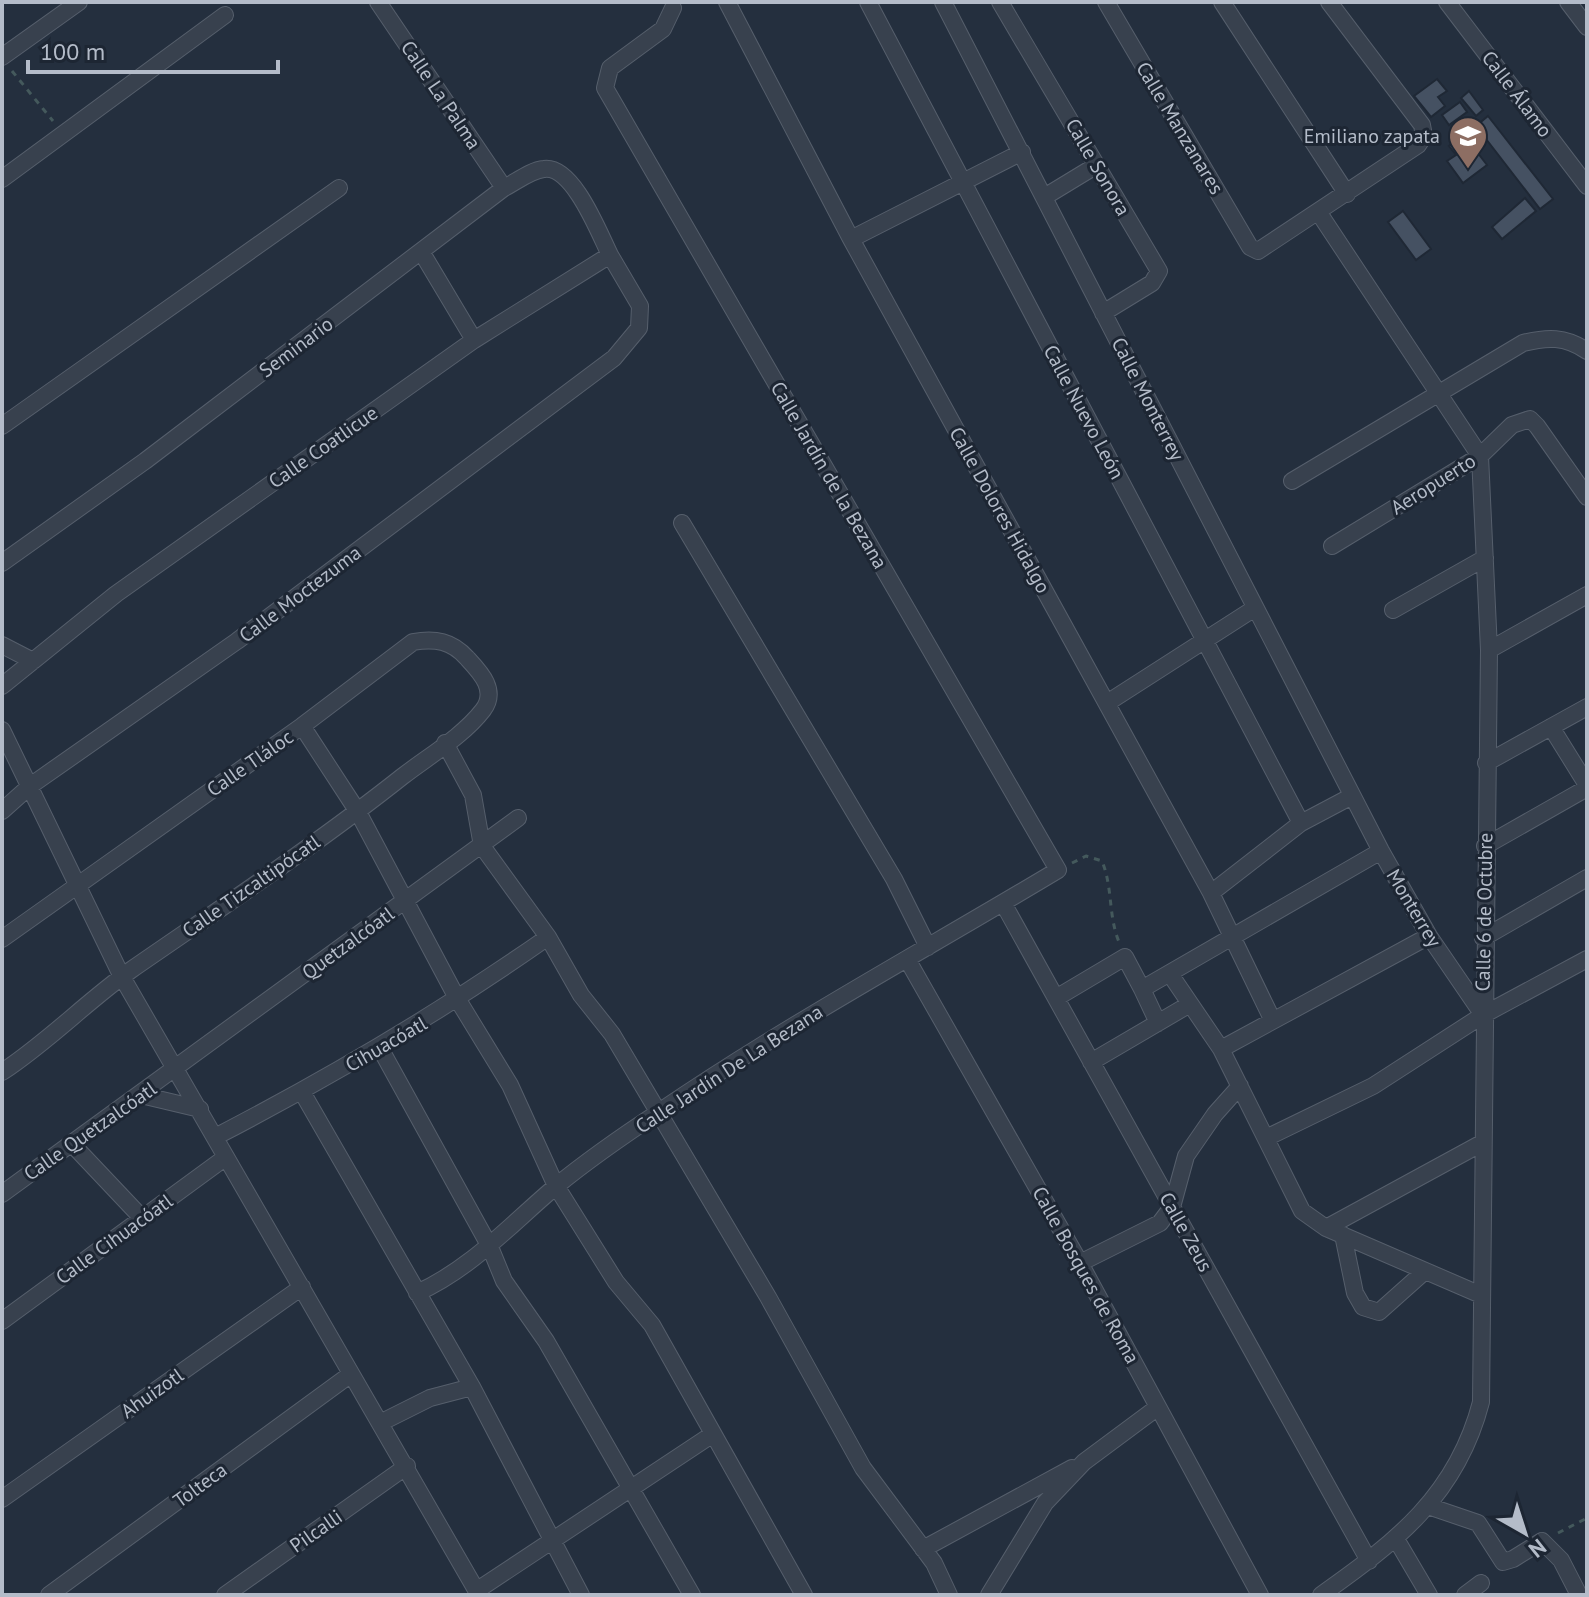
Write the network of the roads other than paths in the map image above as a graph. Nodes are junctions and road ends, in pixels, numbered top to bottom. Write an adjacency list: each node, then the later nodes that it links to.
1 (79, 2): 15 (street)
2 (378, 2): 22 (street, Calle La Palma)
3 (727, 2): 26 (street, Calle Dolores Hidalgo)
4 (868, 2): 19 (street, Calle Nuevo León)
5 (943, 2): 16 (street, Calle Monterrey)
6 (1000, 2): 17 (street, Calle Sonora)
7 (1106, 2): 25 (street, Calle Manzanares)
8 (1222, 2): 23 (street)
9 (1329, 2): 23 (street)
10 (1447, 2): 20 (street, Calle Álamo)
11 (1568, 2): 14 (street)
12 (675, 4): 67 (street, Calle Jardín de la Bezana)
13 (225, 15): 18 (street)
14 (1587, 27)
15 (5, 62)
16 (1022, 152): 19 (street); 24 (street, Calle Monterrey)
17 (1097, 165): 24 (street); 29 (street, Calle Sonora)
18 (2, 179)
19 (961, 181): 26 (street); 44 (street, Calle Nuevo León)
20 (1587, 186)
21 (339, 188): 33 (street)
22 (504, 188): 27 (street, Seminario); 28 (street, Seminario)
23 (1347, 194): 25 (street)
24 (1046, 196): 29 (street, Calle Monterrey)
25 (1319, 213): 32 (street)
26 (851, 239): 50 (street, Calle Dolores Hidalgo)
27 (422, 253): 30 (street); 40 (street, Seminario)
28 (610, 255): 30 (street, Calle Coatlicue); 57 (street, Calle Moctezuma)
29 (1103, 313): 42 (street, Calle Monterrey)
30 (474, 340): 47 (street, Calle Coatlicue)
31 (1587, 351): 32 (street)
32 (1437, 391): 34 (street); 35 (street)
33 (2, 426)
34 (1480, 456): 36 (street, Aeropuerto); 38 (street, Aeropuerto); 39 (street, Calle 6 de Octubre)
35 (1292, 481)
36 (1587, 497)
37 (682, 523): 78 (street)
38 (1332, 546)
39 (1485, 558): 43 (street); 46 (street, Calle 6 de Octubre)
40 (2, 563)
41 (1587, 595): 46 (street)
42 (1255, 608): 44 (street); 59 (street, Calle Monterrey)
43 (1393, 610)
44 (1205, 639): 50 (street); 63 (street, Calle Nuevo León)
45 (2, 646): 47 (street); 48 (street)
46 (1489, 650): 56 (street, Calle 6 de Octubre)
47 (33, 661): 48 (street, Calle Coatlicue)
48 (7, 682)
49 (489, 691): 52 (street, Calle Tláloc); 55 (street, Calle Tizcaltipócatl)
50 (1107, 703): 70 (street, Calle Dolores Hidalgo)
51 (1587, 707): 53 (street)
52 (302, 726): 61 (street); 69 (street, Calle Tláloc)
53 (1551, 727): 56 (street); 58 (street)
54 (2, 730): 57 (street)
55 (445, 743): 61 (street, Calle Tizcaltipócatl); 64 (street)
56 (1486, 763): 65 (street, Calle 6 de Octubre)
57 (30, 786): 60 (street, Calle Moctezuma); 69 (street)
58 (1587, 786): 65 (street)
59 (1352, 796): 63 (street); 66 (street, Monterrey)
60 (2, 811)
61 (358, 812): 71 (street); 82 (street, Calle Tizcaltipócatl)
62 (518, 818): 64 (street, Quetzalcóatl)
63 (1301, 823): 70 (street)
64 (482, 846): 71 (street, Quetzalcóatl); 75 (street)
65 (1485, 846): 76 (street, Calle 6 de Octubre)
66 (1381, 851): 73 (street); 74 (street, Monterrey)
67 (1058, 870): 72 (street, Calle Jardín De La Bezana)
68 (1587, 878): 76 (street)
69 (76, 886): 77 (street, Calle Tláloc); 82 (street)
70 (1211, 893): 73 (street, Calle Dolores Hidalgo)
71 (405, 901): 85 (street); 93 (street, Quetzalcóatl)
72 (1003, 903): 78 (street, Calle Jardín De La Bezana); 84 (street, Calle Zeus)
73 (1230, 935): 81 (street); 88 (street, Calle Dolores Hidalgo)
74 (1429, 936): 87 (street, Monterrey); 88 (street)
75 (548, 937): 85 (street, Cihuacóatl); 99 (street)
76 (1483, 938): 87 (street, Calle 6 de Octubre)
77 (2, 939)
78 (928, 947): 79 (street, Calle Jardín De La Bezana)
79 (907, 959): 99 (street, Calle Jardín De La Bezana); 112 (street, Calle Bosques de Roma)
80 (1587, 959): 87 (street)
81 (1170, 974): 83 (street); 86 (street)
82 (122, 977): 93 (street); 94 (street, Calle Tizcaltipócatl)
83 (1142, 989): 84 (street); 89 (street)
84 (1056, 998): 92 (street, Calle Zeus)
85 (458, 1000): 90 (street, Cihuacóatl); 105 (street)
86 (1190, 1004): 89 (street); 91 (street)
87 (1483, 1015): 101 (street); 102 (street, Calle 6 de Octubre)
88 (1272, 1019): 91 (street)
89 (1158, 1023): 92 (street)
90 (380, 1048): 96 (street, Cihuacóatl); 111 (street)
91 (1221, 1049): 95 (street)
92 (1091, 1062): 107 (street, Calle Zeus)
93 (178, 1069): 97 (street, Calle Quetzalcóatl); 98 (street)
94 (2, 1072)
95 (1240, 1086): 101 (street); 107 (street)
96 (302, 1092): 100 (street, Cihuacóatl); 115 (street)
97 (141, 1095): 98 (street); 103 (street, Calle Quetzalcóatl)
98 (200, 1109): 100 (street)
99 (658, 1112): 105 (street, Calle Jardín De La Bezana); 132 (street)
100 (215, 1137): 104 (street)
101 (1266, 1138): 109 (street)
102 (1482, 1143): 109 (street); 116 (street, Calle 6 de Octubre)
103 (72, 1144): 106 (street, Calle Quetzalcóatl); 108 (street)
104 (226, 1157): 108 (street, Calle Cihuacóatl); 114 (street)
105 (556, 1186): 111 (street, Calle Jardín De La Bezana); 122 (street)
106 (2, 1194)
107 (1172, 1207): 112 (street); 133 (street, Calle Zeus)
108 (142, 1218): 117 (street, Calle Cihuacóatl)
109 (1326, 1228): 110 (street)
110 (1343, 1235): 113 (street); 113 (street)
111 (490, 1247): 115 (street, Calle Jardín De La Bezana); 126 (street)
112 (1080, 1263): 120 (street, Calle Bosques de Roma)
113 (1425, 1271): 116 (street)
114 (302, 1287): 118 (street); 127 (street, Ahuizotl)
115 (417, 1293): 119 (street)
116 (1481, 1295): 129 (street, Calle 6 de Octubre)
117 (2, 1321)
118 (351, 1374): 121 (street); 136 (street, Tolteca)
119 (472, 1387): 121 (street); 131 (street)
120 (1158, 1407): 123 (street); 143 (street, Calle Bosques de Roma)
121 (382, 1422): 124 (street)
122 (713, 1434): 126 (street); 140 (street)
123 (1084, 1462): 125 (street); 128 (street)
124 (407, 1466): 135 (street); 137 (street, Pilcalli)
125 (1036, 1486): 128 (street); 132 (street)
126 (631, 1489): 131 (street); 139 (street)
127 (2, 1499)
128 (1045, 1503): 142 (street)
129 (1428, 1506): 130 (street, Calle 6 de Octubre); 147 (street)
130 (1396, 1539): 133 (street, Calle 6 de Octubre); 145 (street)
131 (552, 1541): 135 (street); 138 (street)
132 (923, 1549): 141 (street)
133 (1369, 1561): 144 (street, Calle 6 de Octubre)
134 (1481, 1583): 146 (street)
135 (478, 1593)
136 (49, 1595)
137 (225, 1595)
138 (581, 1595)
139 (692, 1595)
140 (804, 1595)
141 (949, 1595)
142 (989, 1595)
143 (1260, 1595)
144 (1321, 1595)
145 (1429, 1595)
146 (1465, 1595)
147 (1579, 1595)

